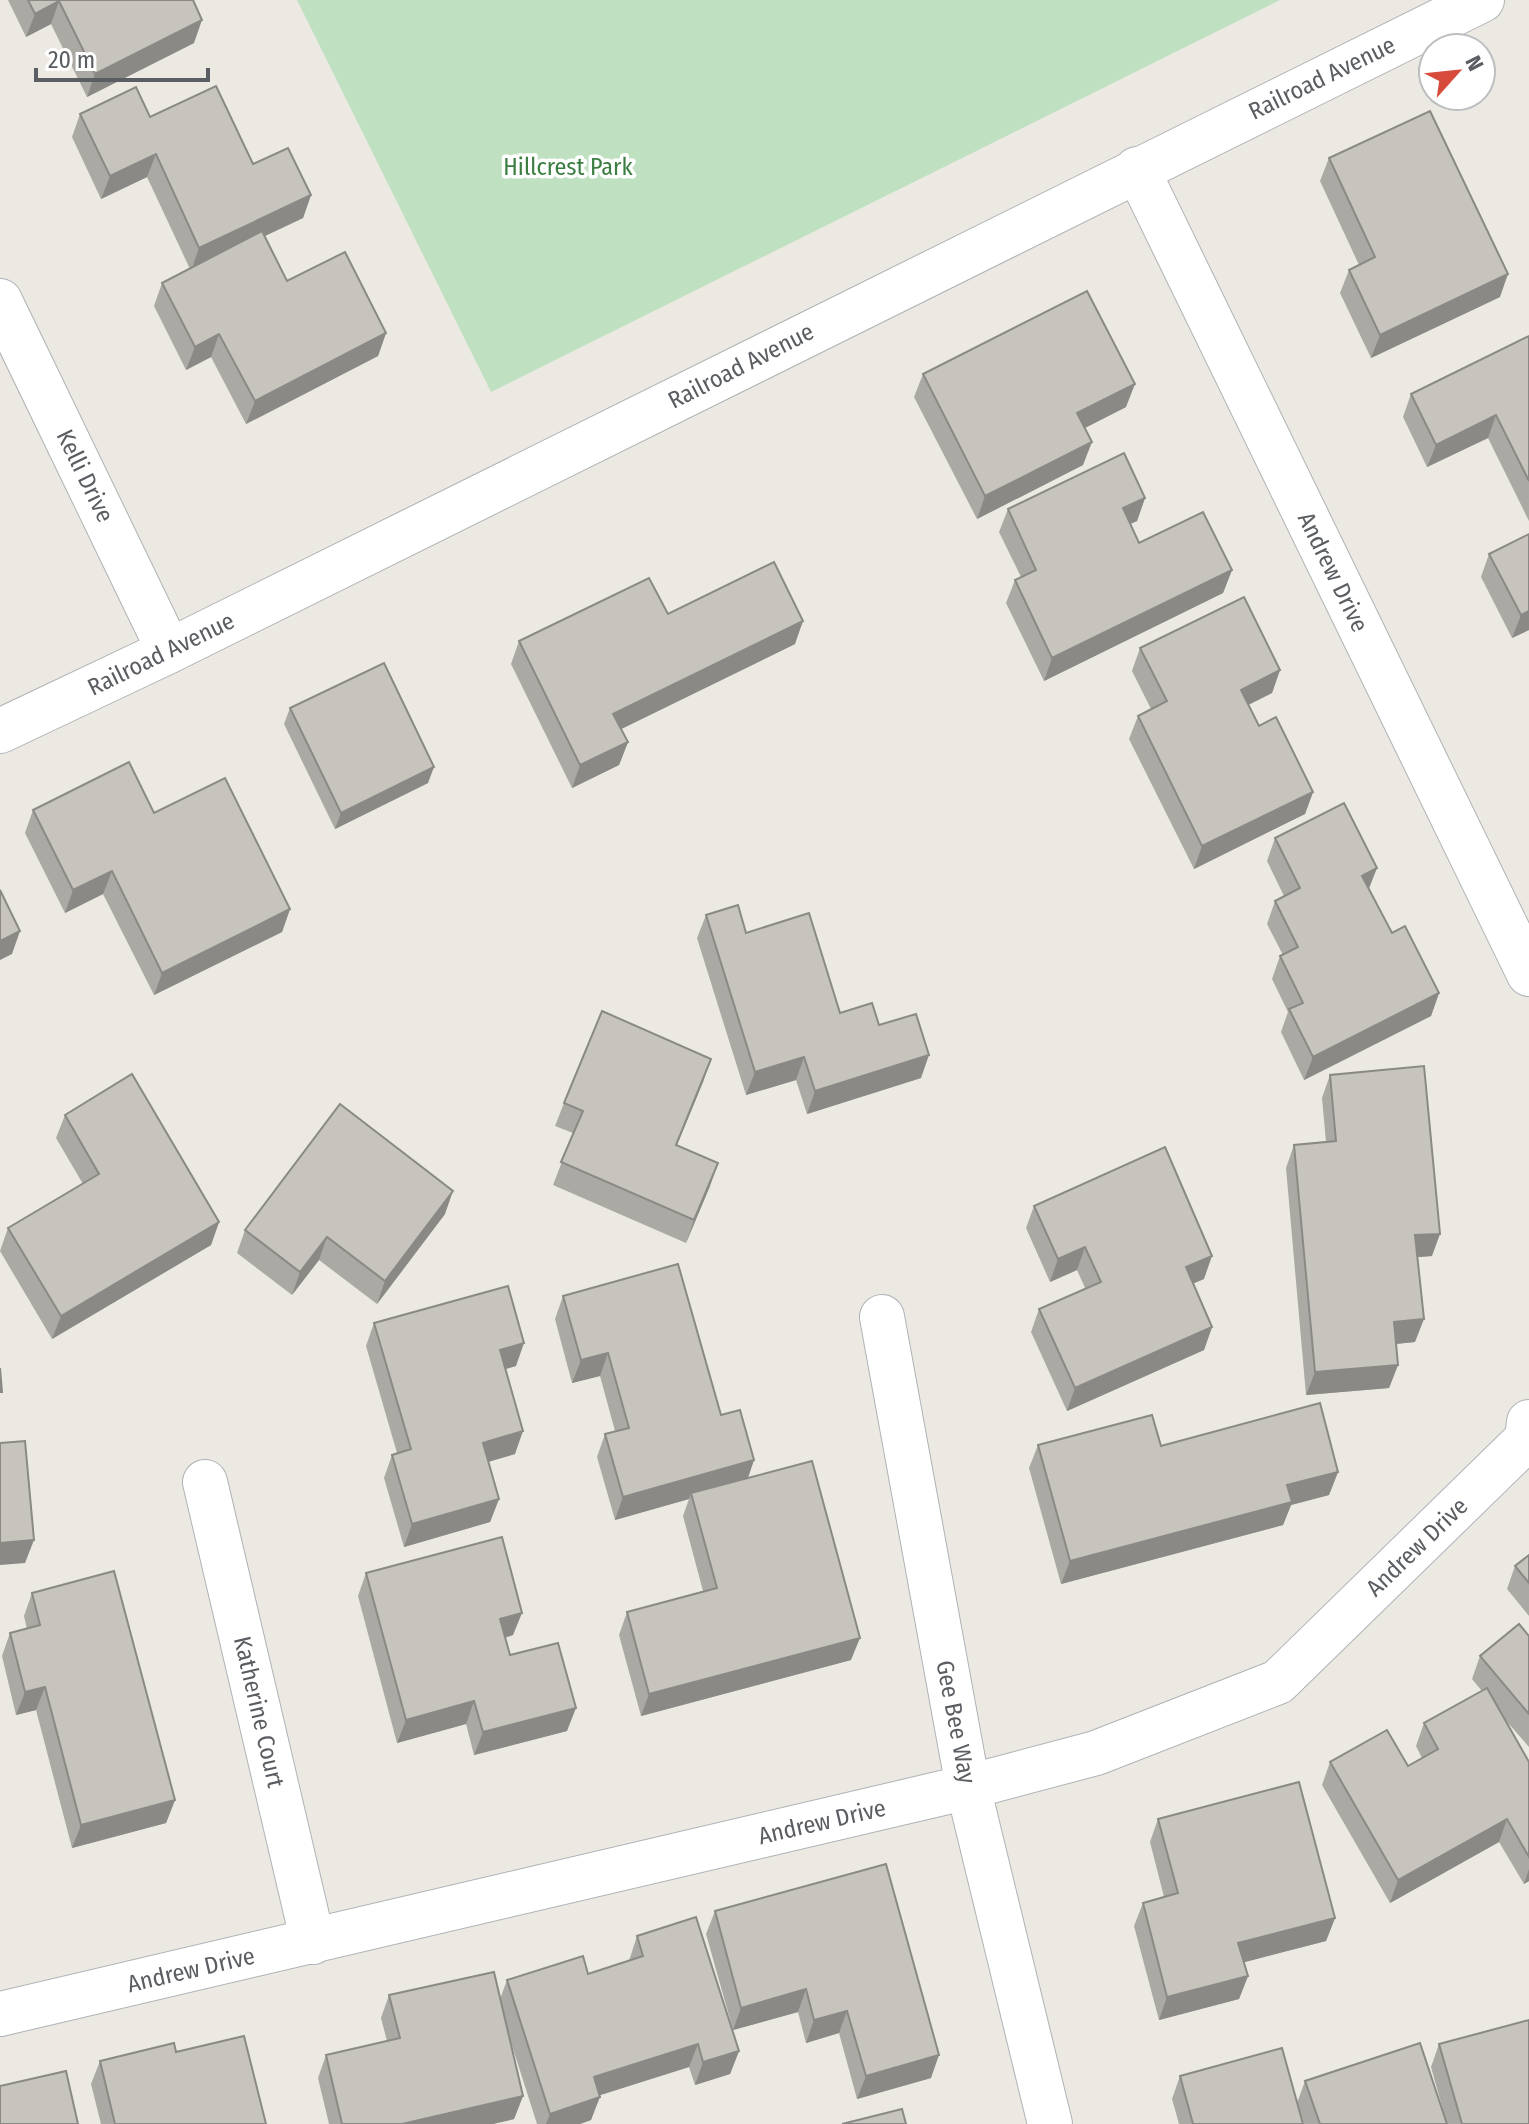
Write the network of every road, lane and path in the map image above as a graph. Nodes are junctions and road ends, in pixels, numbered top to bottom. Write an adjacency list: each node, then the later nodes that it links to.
1 (1482, 0): 2 (street, Railroad Avenue)
2 (1137, 169): 4 (street, Railroad Avenue); 6 (street, Andrew Drive)
3 (0, 301): 4 (street, Kelli Drive)
4 (169, 651): 5 (street, Railroad Avenue)
5 (0, 731)
6 (1529, 974)
7 (882, 1317): 10 (street, Gee Bee Way)
8 (1528, 1434): 10 (street, Andrew Drive)
9 (205, 1482): 11 (street, Katherine Court)
10 (968, 1787): 11 (street, Andrew Drive); 13 (street, Gee Bee Way)
11 (313, 1942): 12 (street, Andrew Drive)
12 (0, 2014)
13 (1050, 2124)

